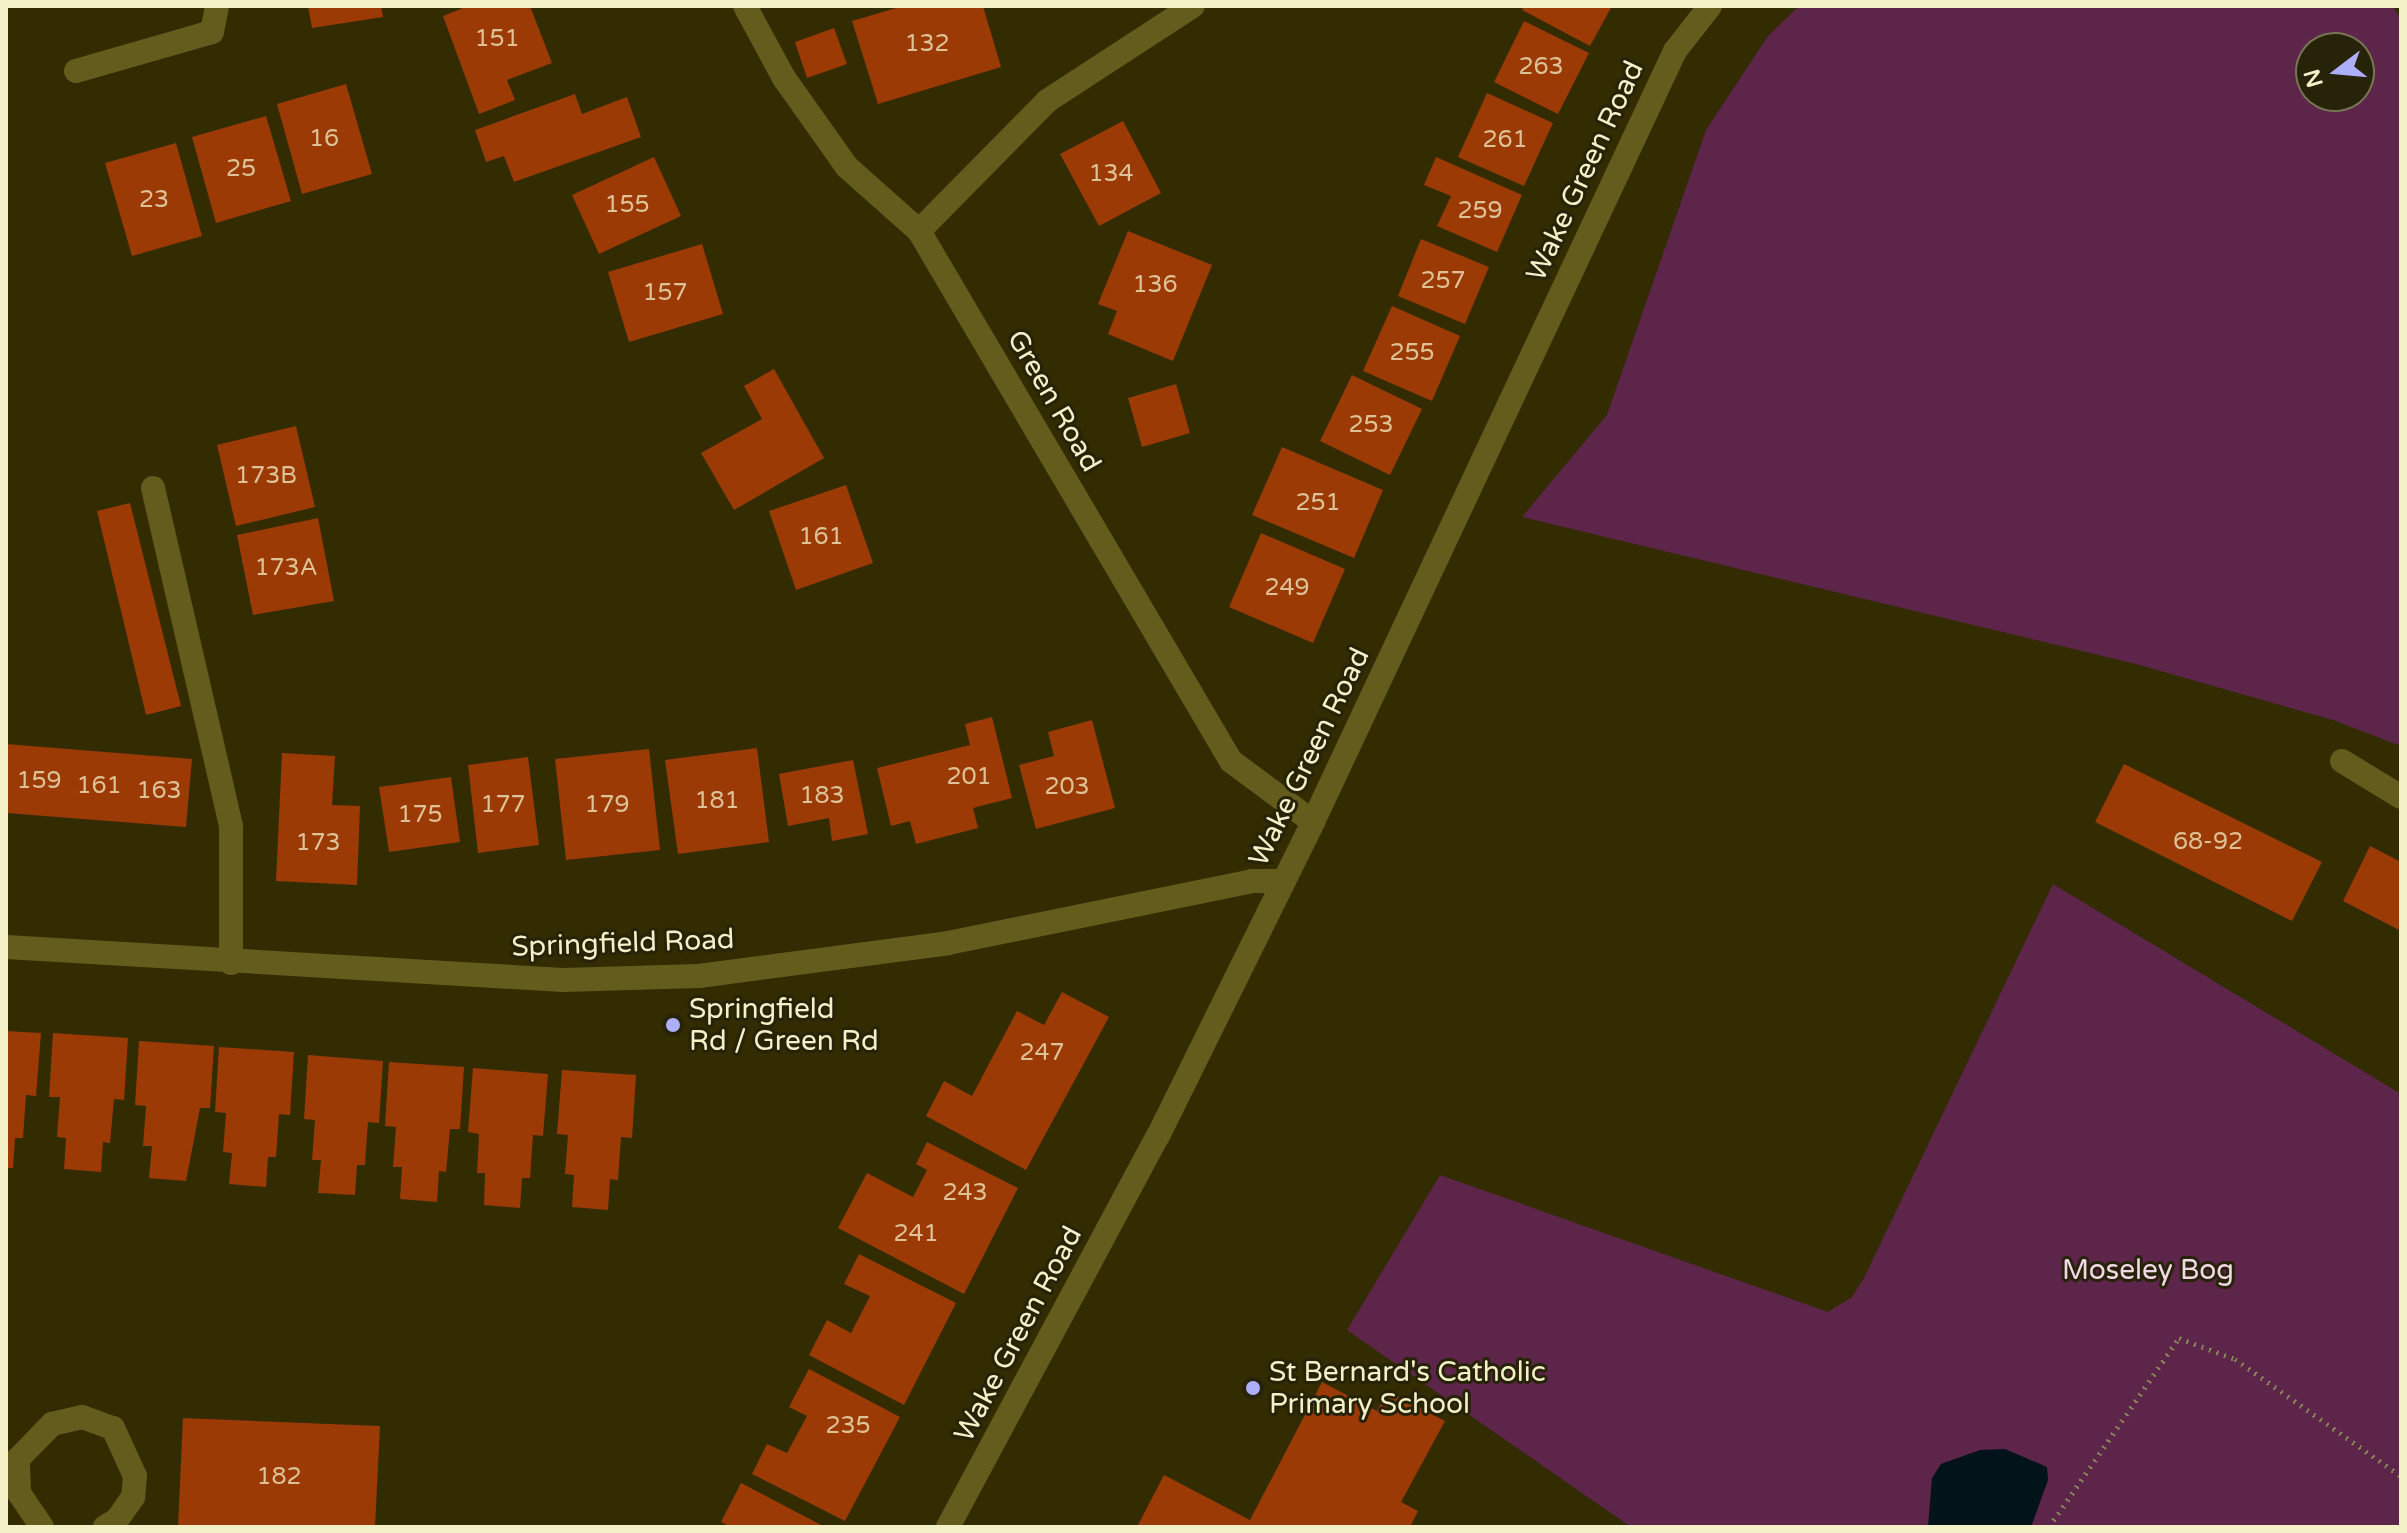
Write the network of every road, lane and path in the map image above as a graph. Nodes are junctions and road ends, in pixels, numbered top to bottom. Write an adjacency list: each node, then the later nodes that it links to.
1 (217, 6): 5 (street)
2 (745, 6): 6 (street, Green Road)
3 (1193, 6): 6 (street)
4 (1710, 6): 10 (street, Wake Green Road)
5 (76, 71)
6 (919, 231): 10 (street, Green Road)
7 (153, 488): 13 (street)
8 (2342, 761): 9 (street)
9 (2401, 797)
10 (1313, 822): 11 (street, Wake Green Road)
11 (1283, 881): 13 (street, Springfield Road); 18 (street, Wake Green Road)
12 (6, 947): 13 (street, Springfield Road)
13 (231, 963)
14 (12, 1454): 16 (street); 17 (street)
15 (2401, 1476): 19 (path)
16 (42, 1527)
17 (105, 1527)
18 (948, 1527)
19 (2049, 1527)

